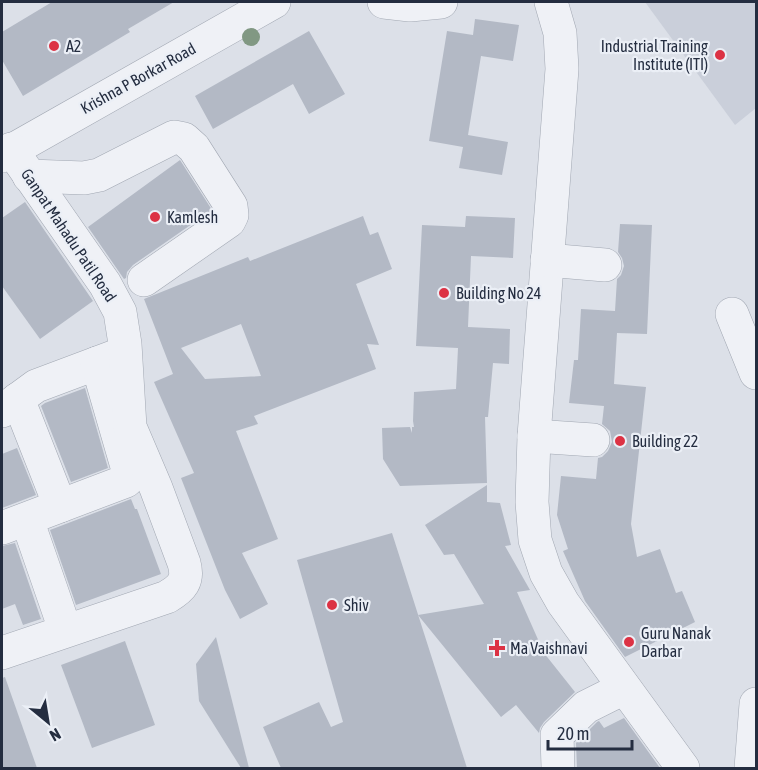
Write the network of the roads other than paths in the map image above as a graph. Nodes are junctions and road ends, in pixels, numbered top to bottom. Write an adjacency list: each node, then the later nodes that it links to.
1 (274, 2): 5 (street, Krishna P Borkar Road)
2 (384, 2): 3 (street)
3 (441, 2)
4 (551, 2): 6 (street)
5 (14, 160): 8 (street); 10 (street, Ganpat Mahadu Patil Road)
6 (548, 260): 7 (street); 13 (street)
7 (605, 266)
8 (144, 280)
9 (732, 314): 11 (street)
10 (112, 357): 12 (street); 15 (street, Ganpat Mahadu Patil Road); 16 (street)
11 (756, 373)
12 (10, 405): 16 (street)
13 (534, 436): 14 (street); 22 (street)
14 (593, 440)
15 (146, 492): 17 (street); 19 (street); 21 (street, Ganpat Mahadu Patil Road)
16 (60, 506): 17 (street)
17 (17, 531): 18 (street); 19 (street)
18 (2, 545)
19 (61, 618): 20 (street)
20 (25, 630)
21 (2, 653)
22 (624, 688): 24 (street); 25 (street)
23 (756, 704): 26 (street)
24 (558, 768)
25 (683, 768)
26 (751, 768)

